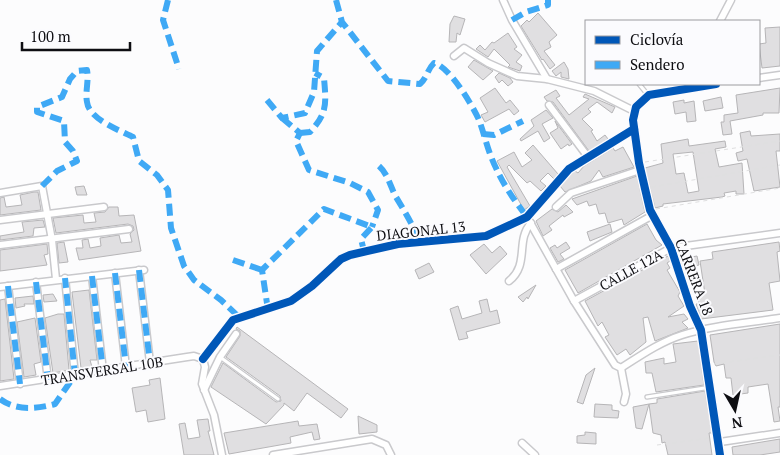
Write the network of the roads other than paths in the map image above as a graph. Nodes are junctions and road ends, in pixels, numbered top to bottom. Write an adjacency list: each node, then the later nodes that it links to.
1 (503, 0): 7 (street)
2 (731, 0): 3 (street)
3 (721, 20)
4 (454, 56): 7 (street)
5 (780, 75): 6 (street)
6 (760, 78)
7 (547, 80): 12 (street)
8 (640, 85): 10 (lane)
9 (698, 85): 10 (street)
10 (649, 96): 12 (street)
11 (550, 105): 14 (street)
12 (634, 112): 13 (street, CARRERA 18)
13 (634, 129): 14 (street); 15 (street, CARRERA 18)
14 (588, 157): 21 (street)
15 (640, 170): 18 (street); 19 (street, CARRERA 18)
16 (0, 193): 20 (street)
17 (104, 207): 20 (street)
18 (556, 207)
19 (652, 212): 28 (street, CARRERA 18); 29 (street)
20 (48, 214): 22 (street); 26 (street)
21 (527, 217): 23 (street); 43 (street, DIAGONAL 13)
22 (0, 220)
23 (531, 223): 29 (street); 34 (street)
24 (129, 229): 26 (street)
25 (780, 233): 28 (street, CALLE 12A)
26 (52, 240): 27 (street); 33 (street)
27 (0, 245)
28 (671, 248): 38 (street, CALLE 12A); 40 (street, CARRERA 18)
29 (556, 269): 38 (street)
30 (116, 273): 31 (street); 44 (street); 45 (street)
31 (92, 276): 32 (street); 47 (street)
32 (65, 278): 33 (street); 48 (street)
33 (56, 280): 35 (street)
34 (509, 281)
35 (36, 282): 36 (street); 49 (street)
36 (8, 286): 37 (street); 50 (street)
37 (0, 287)
38 (574, 301): 46 (street)
39 (780, 318): 40 (street)
40 (701, 330): 46 (street); 52 (street, CARRERA 18)
41 (236, 334): 42 (street)
42 (220, 357): 53 (street); 55 (lane)
43 (202, 360): 44 (street, TRANSVERSAL 10B); 53 (street)
44 (150, 362): 45 (street, TRANSVERSAL 10B)
45 (126, 367): 47 (street, TRANSVERSAL 10B)
46 (621, 368): 56 (street)
47 (103, 370): 48 (street, TRANSVERSAL 10B)
48 (75, 376): 49 (street, TRANSVERSAL 10B)
49 (48, 380): 50 (street, TRANSVERSAL 10B)
50 (20, 384): 51 (street, TRANSVERSAL 10B)
51 (0, 386)
52 (711, 386): 54 (lane); 58 (street, CARRERA 18)
53 (204, 390): 61 (street)
54 (647, 397)
55 (278, 399)
56 (624, 402)
57 (780, 433): 58 (street)
58 (719, 439): 65 (street, CARRERA 18)
59 (522, 443): 64 (street)
60 (292, 453): 62 (street); 63 (street)
61 (222, 455)
62 (273, 455)
63 (391, 455)
64 (535, 455)
65 (720, 455)

